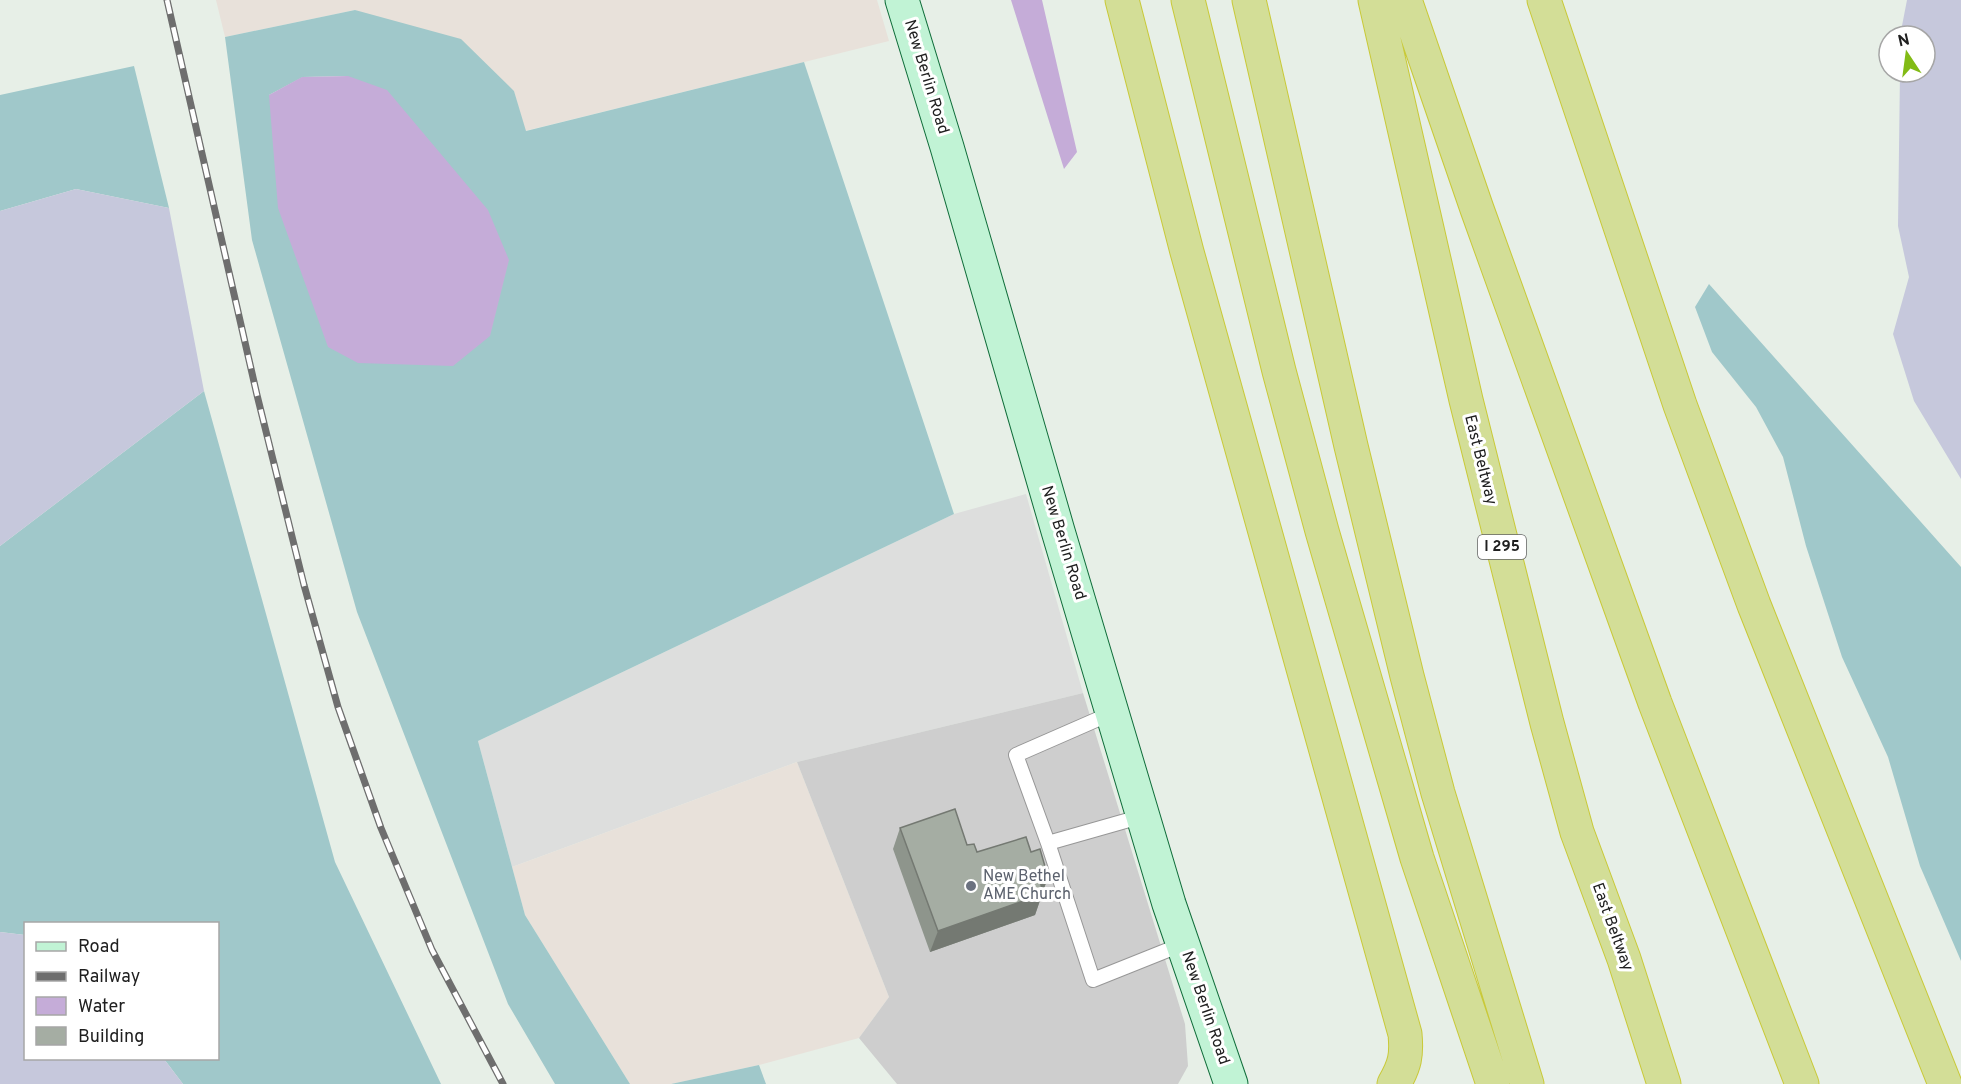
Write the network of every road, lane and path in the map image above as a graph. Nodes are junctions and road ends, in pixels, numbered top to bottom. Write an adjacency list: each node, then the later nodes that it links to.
1 (902, 0): 8 (street, New Berlin Road)
2 (1122, 0): 13 (highway)
3 (1188, 0): 14 (highway)
4 (1249, 0): 15 (highway)
5 (1375, 0): 16 (highway, East Beltway / I 295)
6 (1405, 0): 17 (highway)
7 (1544, 0): 18 (highway)
8 (1113, 712): 9 (street, New Berlin Road); 10 (lane)
9 (1143, 816): 10 (lane); 11 (street, New Berlin Road)
10 (1047, 843): 11 (lane)
11 (1183, 944): 12 (street, New Berlin Road)
12 (1231, 1084)
13 (1394, 1084)
14 (1493, 1084)
15 (1527, 1084)
16 (1664, 1084)
17 (1802, 1084)
18 (1945, 1084)

